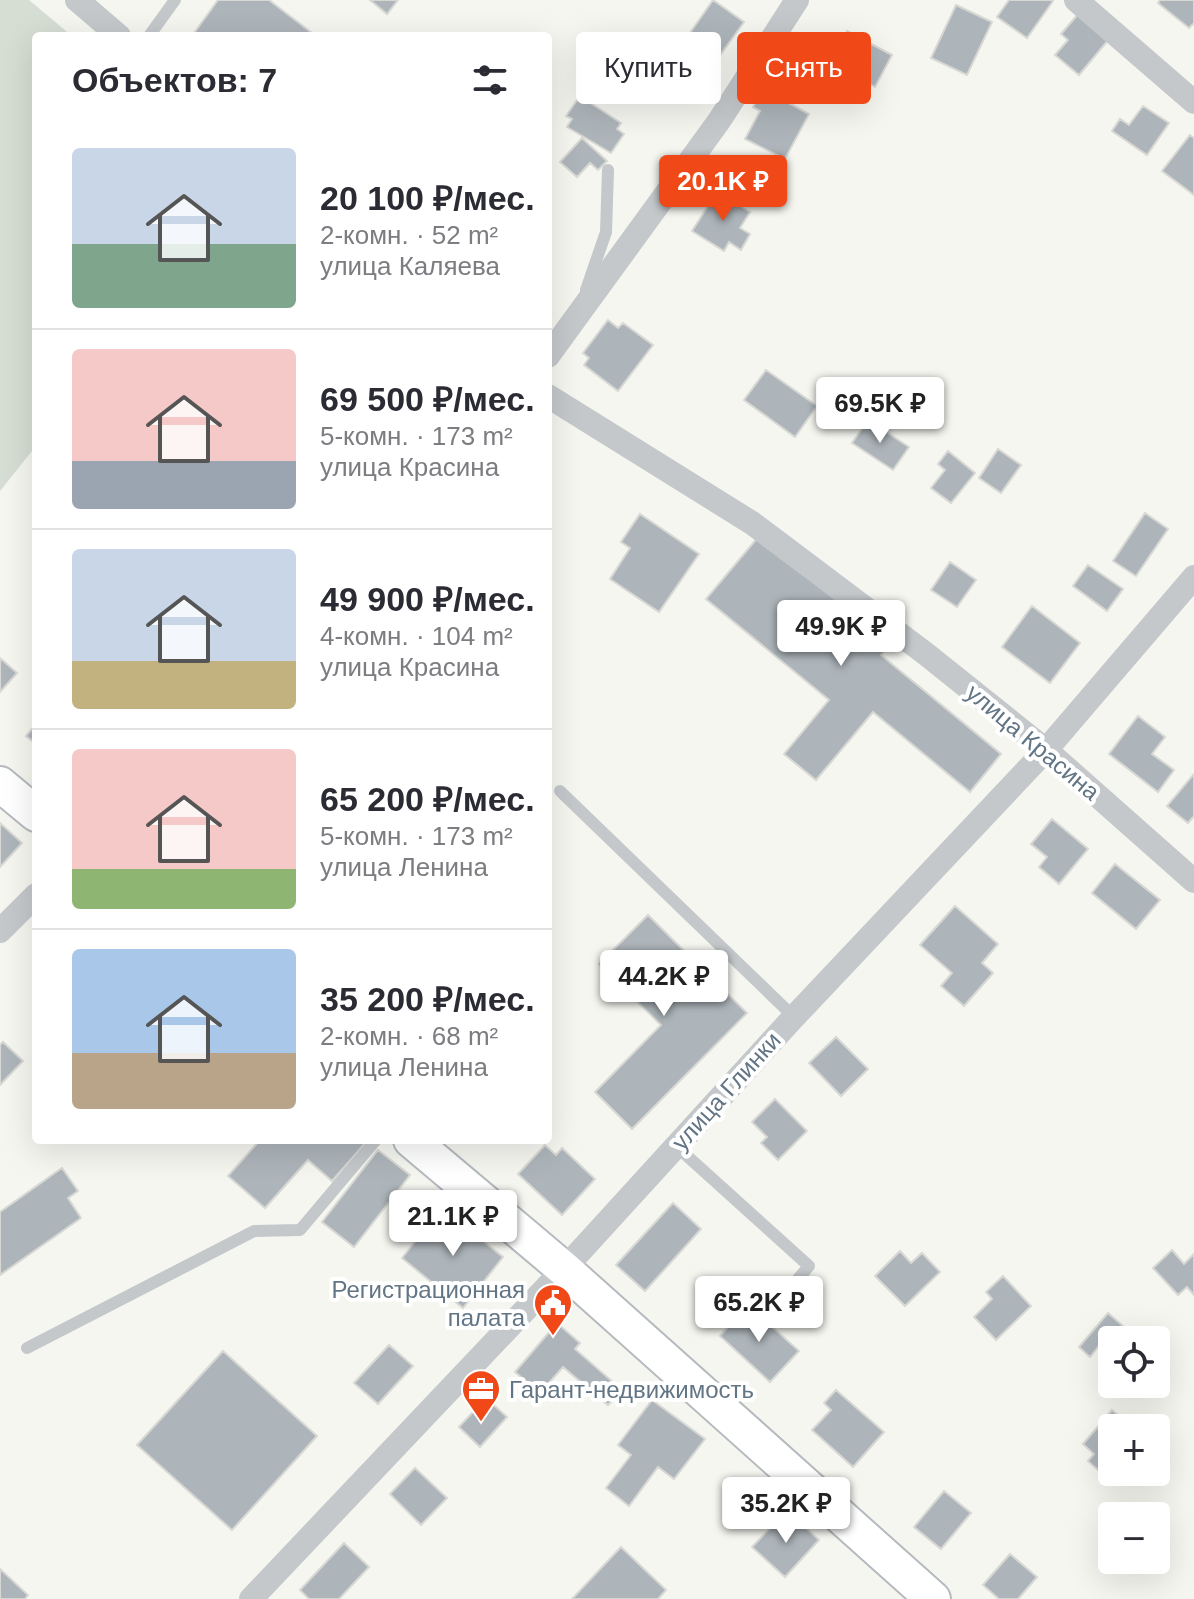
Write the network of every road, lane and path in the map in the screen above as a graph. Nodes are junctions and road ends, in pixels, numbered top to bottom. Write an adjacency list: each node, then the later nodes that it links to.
1 (77, 0): 5 (street)
2 (175, 0): 6 (lane)
3 (797, 0): 9 (street)
4 (1076, 0): 7 (street)
5 (114, 32)
6 (152, 32)
7 (1194, 102)
8 (608, 170): 9 (lane)
9 (577, 315): 10 (street)
10 (552, 350)
11 (552, 398): 13 (street, улица Красина)
12 (1194, 577): 13 (street, улица Глинки)
13 (1046, 750): 17 (street, улица Красина); 20 (street, улица Глинки)
14 (0, 784): 16 (main road)
15 (560, 791): 20 (lane)
16 (32, 811)
17 (1194, 881)
18 (32, 899): 19 (street)
19 (1, 929)
20 (794, 1017): 23 (street, улица Глинки)
21 (373, 1144): 26 (lane)
22 (416, 1144): 24 (main road)
23 (676, 1146): 24 (street, улица Глинки); 25 (lane)
24 (564, 1269): 27 (street, улица Глинки); 28 (main road)
25 (775, 1306)
26 (27, 1348)
27 (251, 1599)
28 (933, 1599)

